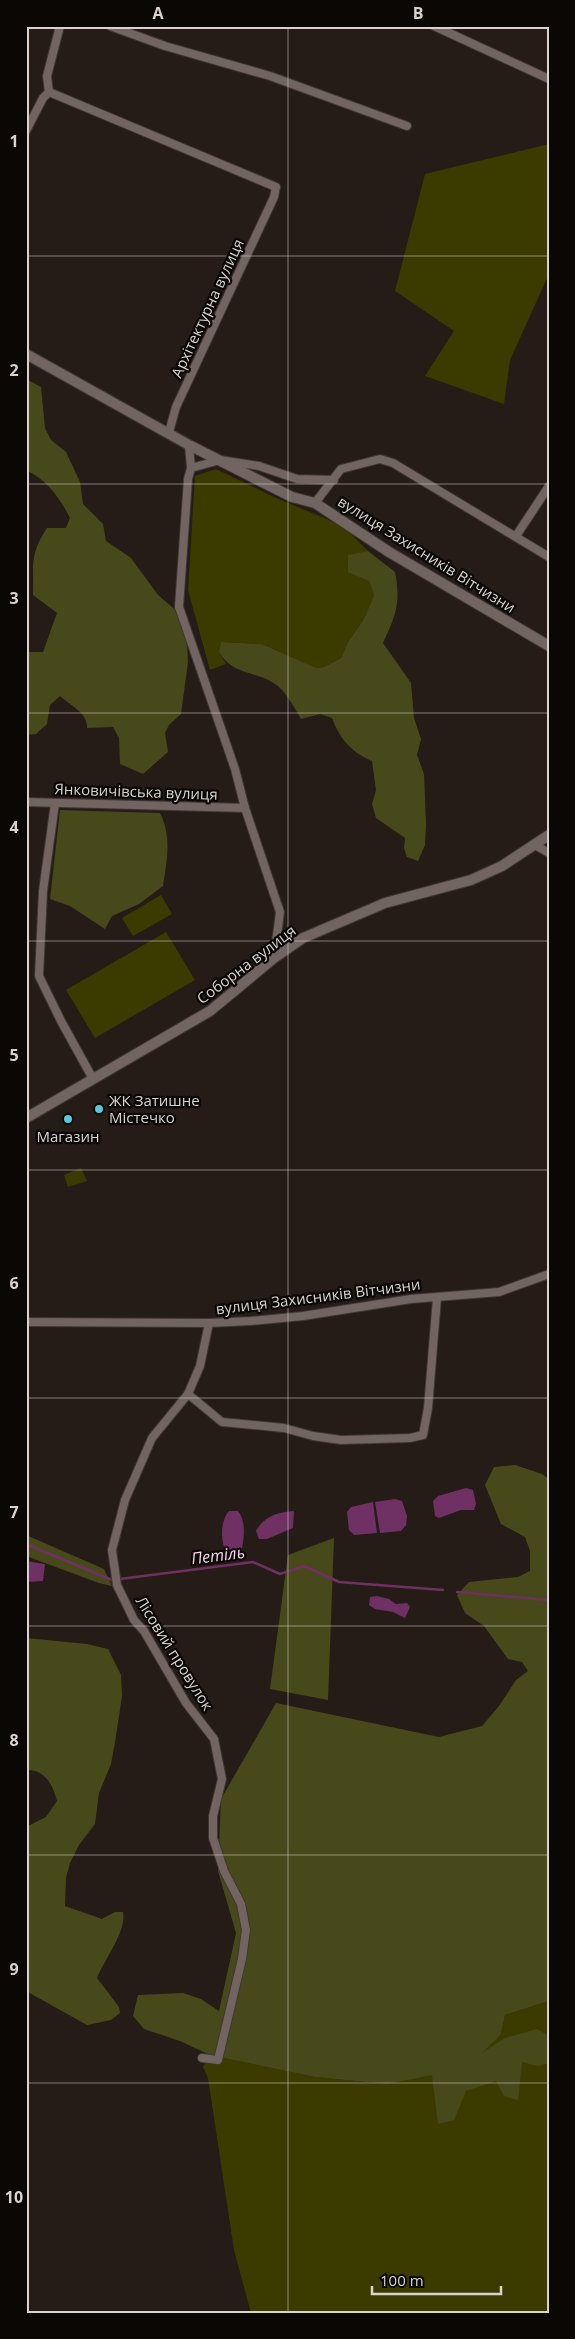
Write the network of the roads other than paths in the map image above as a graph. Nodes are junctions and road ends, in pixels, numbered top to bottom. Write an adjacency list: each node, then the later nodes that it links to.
1 (60, 26): 5 (street)
2 (110, 26): 6 (street)
3 (434, 26): 4 (street)
4 (549, 79)
5 (49, 92): 7 (street); 9 (street, Архітектурна вулиця)
6 (407, 126)
7 (26, 131)
8 (26, 354): 9 (street)
9 (169, 432): 10 (street)
10 (188, 445): 11 (street); 12 (street)
11 (220, 460): 12 (street); 13 (street); 15 (street)
12 (191, 468): 21 (street)
13 (334, 480): 15 (street, вулиця Захисників Вітчизни); 16 (street, вулиця Захисників Вітчизни)
14 (549, 486): 16 (street)
15 (315, 503): 18 (street, вулиця Захисників Вітчизни)
16 (516, 536): 17 (street, вулиця Захисників Вітчизни)
17 (549, 557)
18 (549, 646)
19 (26, 802): 20 (street, Янковичівська вулиця)
20 (54, 803): 21 (street, Янковичівська вулиця); 26 (street)
21 (245, 808): 25 (street)
22 (549, 835): 23 (street, Соборна вулиця)
23 (535, 846): 24 (street); 25 (street, Соборна вулиця)
24 (549, 852)
25 (274, 958): 26 (street, Соборна вулиця)
26 (94, 1079): 27 (street, Соборна вулиця)
27 (26, 1118)
28 (549, 1274): 29 (street, вулиця Захисників Вітчизни)
29 (437, 1298): 31 (street, вулиця Захисників Вітчизни); 32 (street)
30 (26, 1322): 31 (street, вулиця Захисників Вітчизни)
31 (210, 1324): 32 (street, Лісовий провулок)
32 (188, 1394): 33 (street, Лісовий провулок)
33 (202, 2058)

